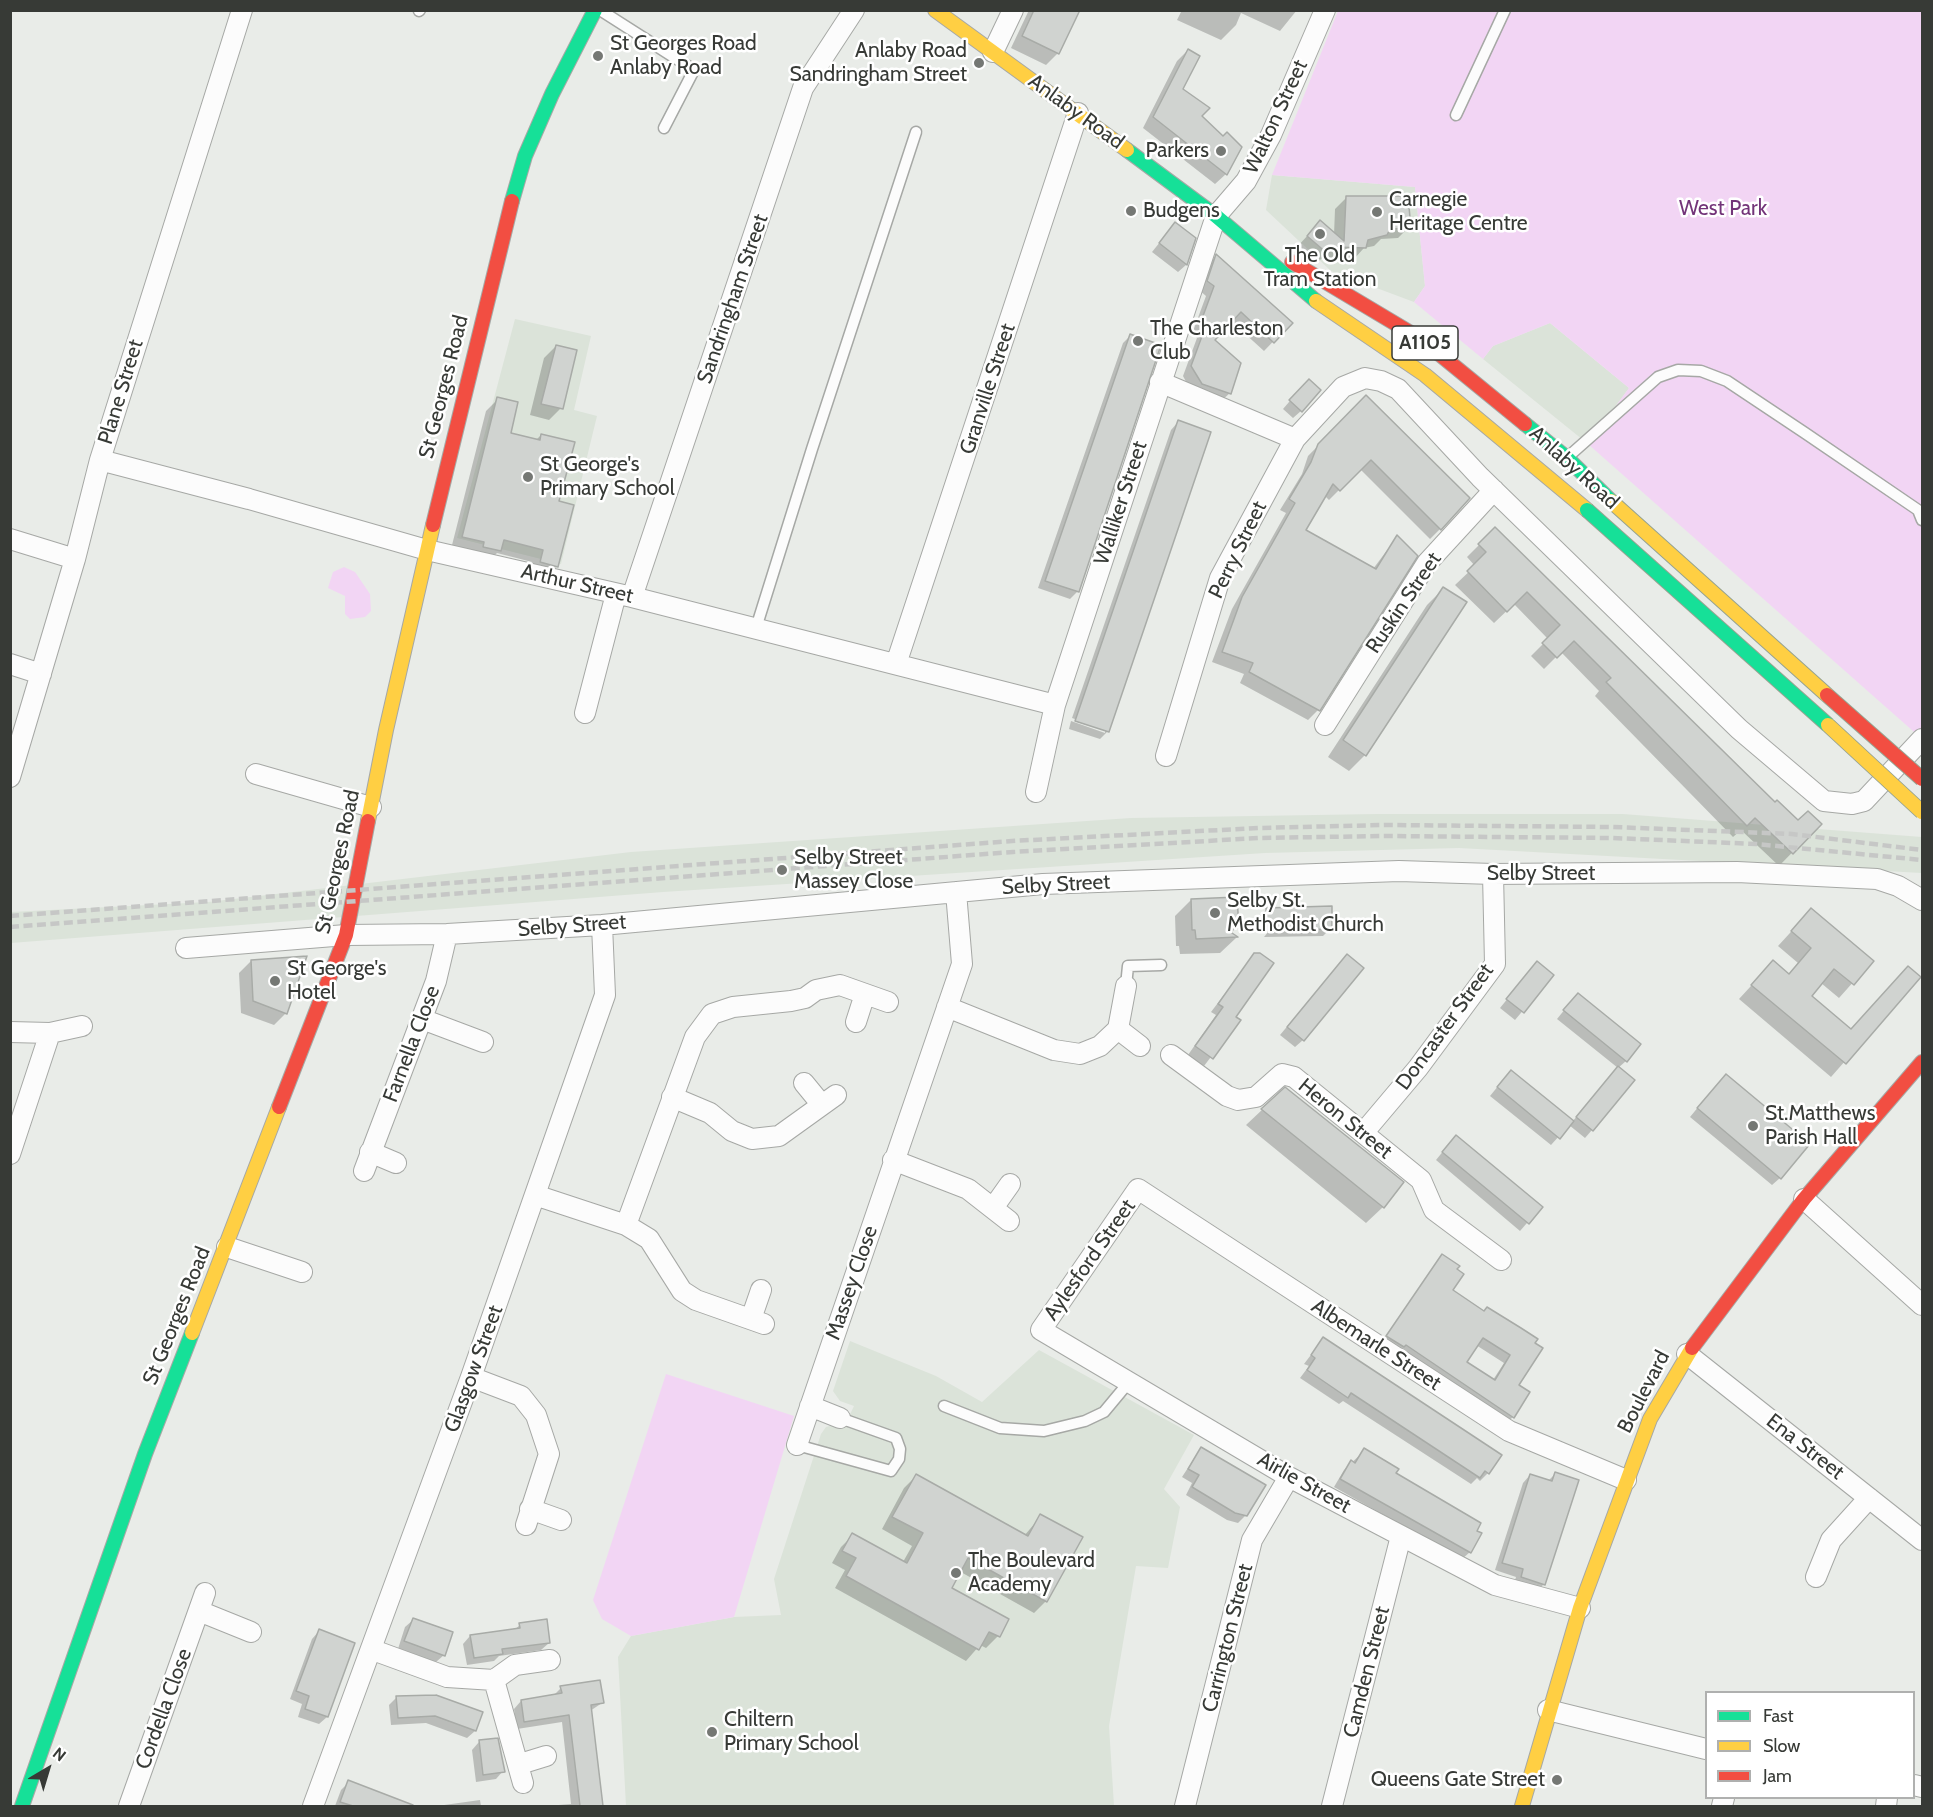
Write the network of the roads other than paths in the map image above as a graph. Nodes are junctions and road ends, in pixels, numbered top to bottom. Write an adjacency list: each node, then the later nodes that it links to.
1 (242, 10): 18 (street, Plane Street)
2 (595, 10): 22 (street, St Georges Road)
3 (600, 10): 12 (lane)
4 (854, 10): 24 (street, Sandringham Street)
5 (935, 10): 9 (street, Anlaby Road / A1105)
6 (1013, 10): 9 (street)
7 (1325, 10): 14 (street, Walton Street)
8 (1505, 10): 11 (lane)
9 (993, 52): 10 (street, Anlaby Road / A1105)
10 (1078, 113): 14 (street, Anlaby Road / A1105); 27 (street, Granville Street)
11 (1456, 115)
12 (664, 128)
13 (916, 132): 25 (lane)
14 (1216, 216): 15 (street, Walliker Street); 17 (street, Anlaby Road / A1105); 39 (street, Anlaby Road / A1105, bridge)
15 (1160, 382): 16 (street); 29 (street, Walliker Street)
16 (1295, 439): 19 (street, Perry Street); 33 (street, Perry Street)
17 (1567, 458): 20 (lane); 36 (street, Anlaby Road / A1105, bridge)
18 (100, 460): 22 (street, Arthur Street); 23 (street, Plane Street)
19 (1494, 490): 31 (street, Ruskin Street); 32 (street)
20 (1923, 520)
21 (10, 539): 23 (street)
22 (427, 549): 24 (street, Arthur Street); 38 (street, St Georges Road)
23 (75, 559): 28 (street, Plane Street)
24 (624, 596): 25 (street, Arthur Street); 30 (street, Sandringham Street)
25 (756, 628): 27 (street, Arthur Street)
26 (10, 664): 28 (street)
27 (896, 664): 29 (street, Arthur Street)
28 (41, 674): 35 (street, Plane Street)
29 (1055, 705): 37 (street, Walliker Street)
30 (585, 713)
31 (1325, 724)
32 (1923, 739)
33 (1166, 756)
34 (256, 774): 38 (street)
35 (10, 777)
36 (1923, 779)
37 (1036, 792)
38 (371, 807): 45 (street, St Georges Road)
39 (1923, 812)
40 (1493, 874): 41 (street, Selby Street); 42 (street, Selby Street); 64 (street, Doncaster Street)
41 (956, 892): 43 (street, Selby Street); 51 (street, Massey Close)
42 (1923, 900)
43 (602, 925): 44 (street, Selby Street); 70 (street, Glasgow Street)
44 (447, 934): 45 (street, Selby Street); 52 (street, Farnella Close)
45 (346, 935): 46 (street, Selby Street); 75 (street, St Georges Road)
46 (186, 948)
47 (1161, 965): 48 (lane)
48 (1126, 986): 55 (street)
49 (865, 994): 50 (street); 53 (street); 63 (street)
50 (888, 1002)
51 (947, 1007): 55 (street); 66 (street, Massey Close)
52 (422, 1019): 58 (street); 67 (street, Farnella Close)
53 (856, 1022)
54 (82, 1026): 57 (street)
55 (1118, 1029): 59 (street)
56 (10, 1032): 57 (street)
57 (50, 1033): 65 (street)
58 (483, 1042)
59 (1140, 1046)
60 (1171, 1055): 64 (street, Heron Street)
61 (1923, 1062): 71 (street, Boulevard)
62 (804, 1083): 63 (street)
63 (672, 1097): 74 (street)
64 (1364, 1132): 76 (street, Heron Street)
65 (10, 1154)
66 (893, 1160): 72 (street); 85 (street, Massey Close)
67 (396, 1163)
68 (1010, 1184): 72 (street)
69 (1138, 1189): 80 (street, Aylesford Street); 89 (street, Albemarle Street)
70 (536, 1195): 74 (street); 82 (street, Glasgow Street)
71 (1804, 1199): 79 (street); 81 (street, Boulevard)
72 (993, 1208): 73 (street)
73 (1009, 1221)
74 (626, 1225): 78 (street)
75 (227, 1247): 77 (street); 103 (street, St Georges Road)
76 (1501, 1260)
77 (302, 1272)
78 (761, 1290)
79 (1923, 1305)
80 (1041, 1330): 83 (street, Airlie Street)
81 (1687, 1354): 89 (street, Boulevard); 90 (street, Ena Street)
82 (471, 1377): 91 (street); 97 (street, Glasgow Street)
83 (1129, 1382): 84 (lane); 88 (street, Airlie Street)
84 (944, 1406)
85 (810, 1407): 86 (street); 87 (street, Massey Close)
86 (840, 1418): 87 (lane)
87 (798, 1444)
88 (1289, 1477): 92 (street, Airlie Street); 106 (street, Carrington Street)
89 (1626, 1480): 95 (street, Boulevard)
90 (1869, 1498): 93 (street, Ena Street); 94 (street)
91 (561, 1520)
92 (1401, 1536): 95 (street, Airlie Street); 107 (street, Camden Street)
93 (1923, 1540)
94 (1816, 1577)
95 (1580, 1608): 100 (street, Boulevard)
96 (251, 1632): 104 (street, Cordella Close)
97 (373, 1650): 99 (street); 105 (street, Glasgow Street)
98 (550, 1660): 99 (street)
99 (494, 1680): 102 (street)
100 (1548, 1710): 101 (street); 108 (street, Boulevard)
101 (1705, 1749)
102 (546, 1756)
103 (22, 1806)
104 (129, 1806)
105 (315, 1806)
106 (1185, 1806)
107 (1332, 1806)
108 (1522, 1806)

